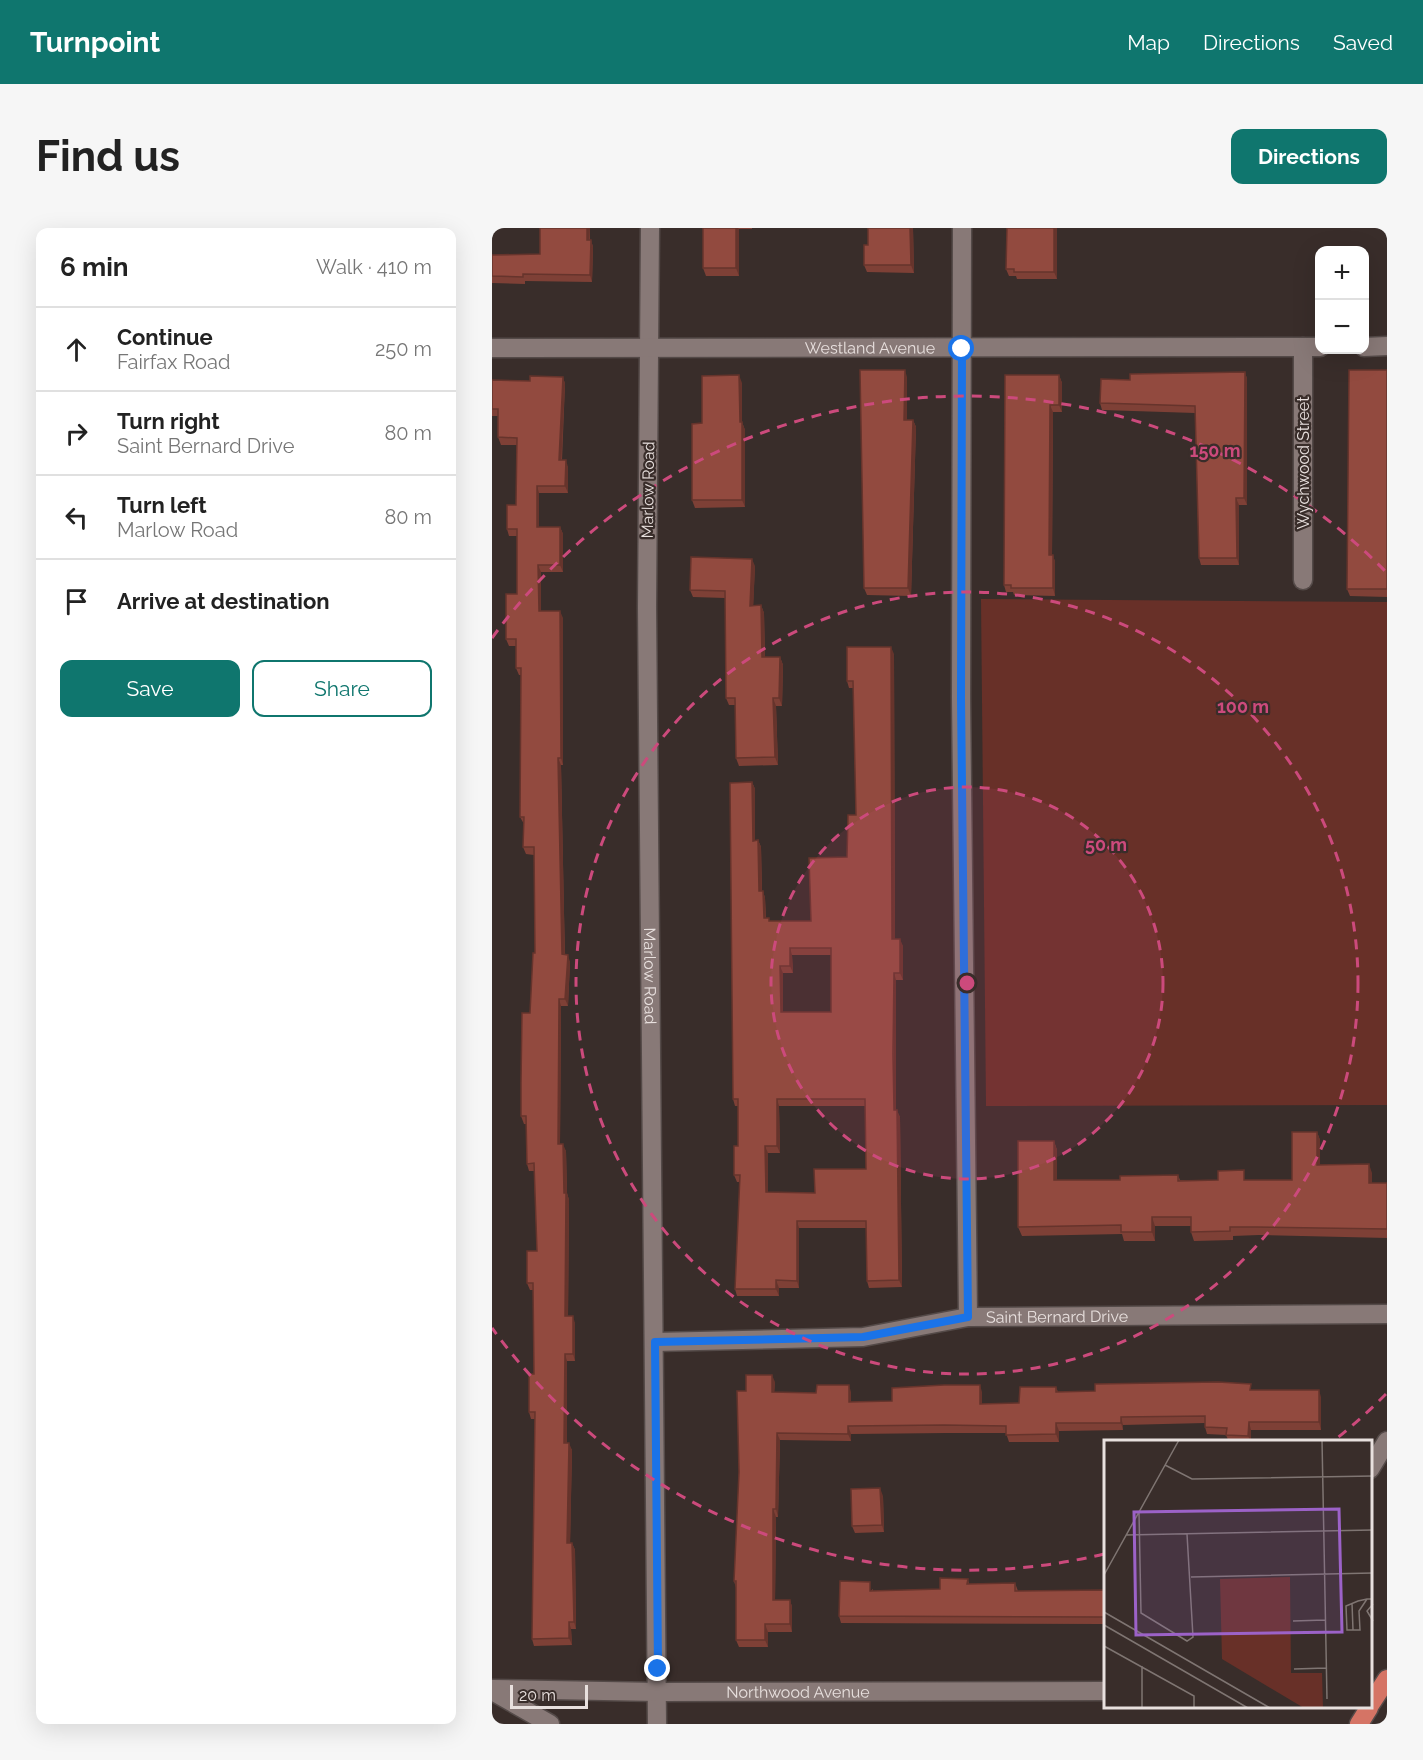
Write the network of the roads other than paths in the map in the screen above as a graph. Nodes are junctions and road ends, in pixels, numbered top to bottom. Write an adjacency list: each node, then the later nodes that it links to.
1 (650, 228): 7 (street, Marlow Road)
2 (962, 228): 8 (street)
3 (1369, 346): 4 (street)
4 (1387, 346)
5 (1311, 347): 8 (street, Westland Avenue); 9 (street, Wychwood Street)
6 (492, 348): 7 (street, Westland Avenue)
7 (650, 349): 8 (street, Westland Avenue); 12 (street, Marlow Road)
8 (962, 349): 11 (street)
9 (1303, 580)
10 (1387, 1314): 11 (street, Saint Bernard Drive)
11 (968, 1317): 12 (street, Saint Bernard Drive)
12 (655, 1342): 18 (street, Marlow Road)
13 (1387, 1441): 14 (street)
14 (1372, 1467)
15 (1387, 1679): 19 (highway)
16 (492, 1690): 18 (street, Northwood Avenue); 21 (street)
17 (1104, 1691): 18 (street, Northwood Avenue)
18 (658, 1692): 22 (street, Marlow Road)
19 (1372, 1703)
20 (1368, 1709): 23 (highway)
21 (550, 1724)
22 (657, 1724)
23 (1359, 1724)

